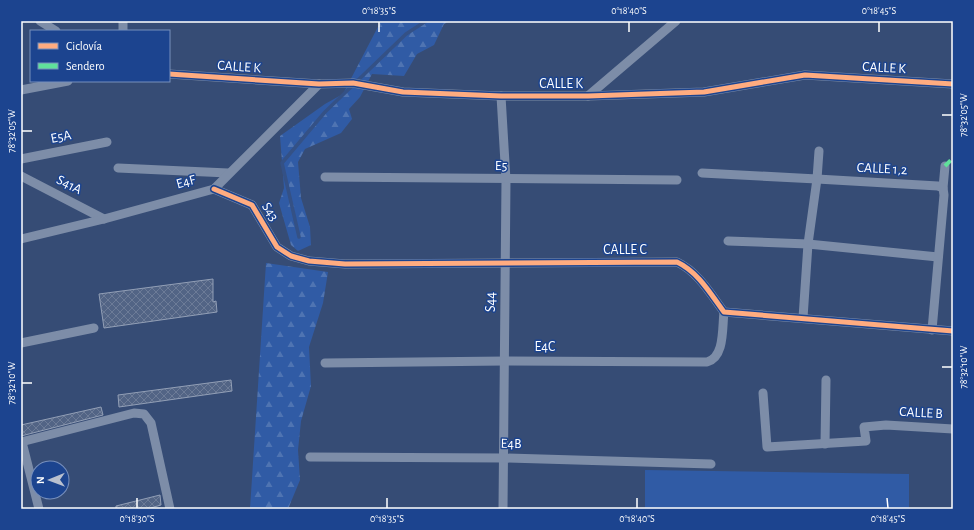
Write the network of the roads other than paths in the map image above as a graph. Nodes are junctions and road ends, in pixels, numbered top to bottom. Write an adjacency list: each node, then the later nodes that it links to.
1 (40, 21): 3 (street)
2 (676, 21): 10 (street)
3 (54, 30)
4 (170, 74): 6 (street, CALLE K)
5 (63, 82): 8 (street)
6 (320, 84): 9 (street, CALLE K); 16 (street, E4F)
7 (953, 84): 10 (street, CALLE K)
8 (21, 90)
9 (501, 96): 10 (street, CALLE K); 21 (street, S44)
10 (588, 96)
11 (107, 142): 13 (street, E5A)
12 (819, 151): 20 (street)
13 (21, 159)
14 (945, 166): 23 (street)
15 (118, 168): 16 (street)
16 (228, 173): 24 (street, E4F)
17 (702, 173): 20 (street, CALLE 1,2)
18 (21, 176): 25 (street, S41A)
19 (325, 177): 21 (street, E5)
20 (817, 179): 23 (street, CALLE 1,2); 28 (street)
21 (506, 180): 22 (street, E5); 31 (street, S44)
22 (676, 180)
23 (943, 188): 30 (street)
24 (214, 189): 25 (street, E4F); 29 (street, S43)
25 (104, 219): 26 (street, E4F)
26 (21, 239)
27 (728, 241): 28 (street)
28 (808, 244): 30 (street); 33 (street)
29 (277, 247): 31 (street, CALLE C)
30 (938, 257): 35 (street)
31 (506, 263): 32 (street, CALLE C); 38 (street, S44)
32 (724, 312): 33 (street); 38 (street, E4C)
33 (803, 318): 35 (street)
34 (94, 328): 37 (street)
35 (932, 330): 36 (street)
36 (953, 331)
37 (21, 343)
38 (505, 361): 39 (street, E4C); 46 (street, S44)
39 (325, 363)
40 (826, 380): 44 (street)
41 (763, 394): 44 (street)
42 (953, 429): 44 (street, CALLE B)
43 (21, 442): 48 (street); 49 (street)
44 (825, 444)
45 (310, 457): 46 (street, E4B)
46 (504, 458): 47 (street, E4B); 50 (street, S44)
47 (711, 464)
48 (38, 509)
49 (170, 509)
50 (503, 509)

